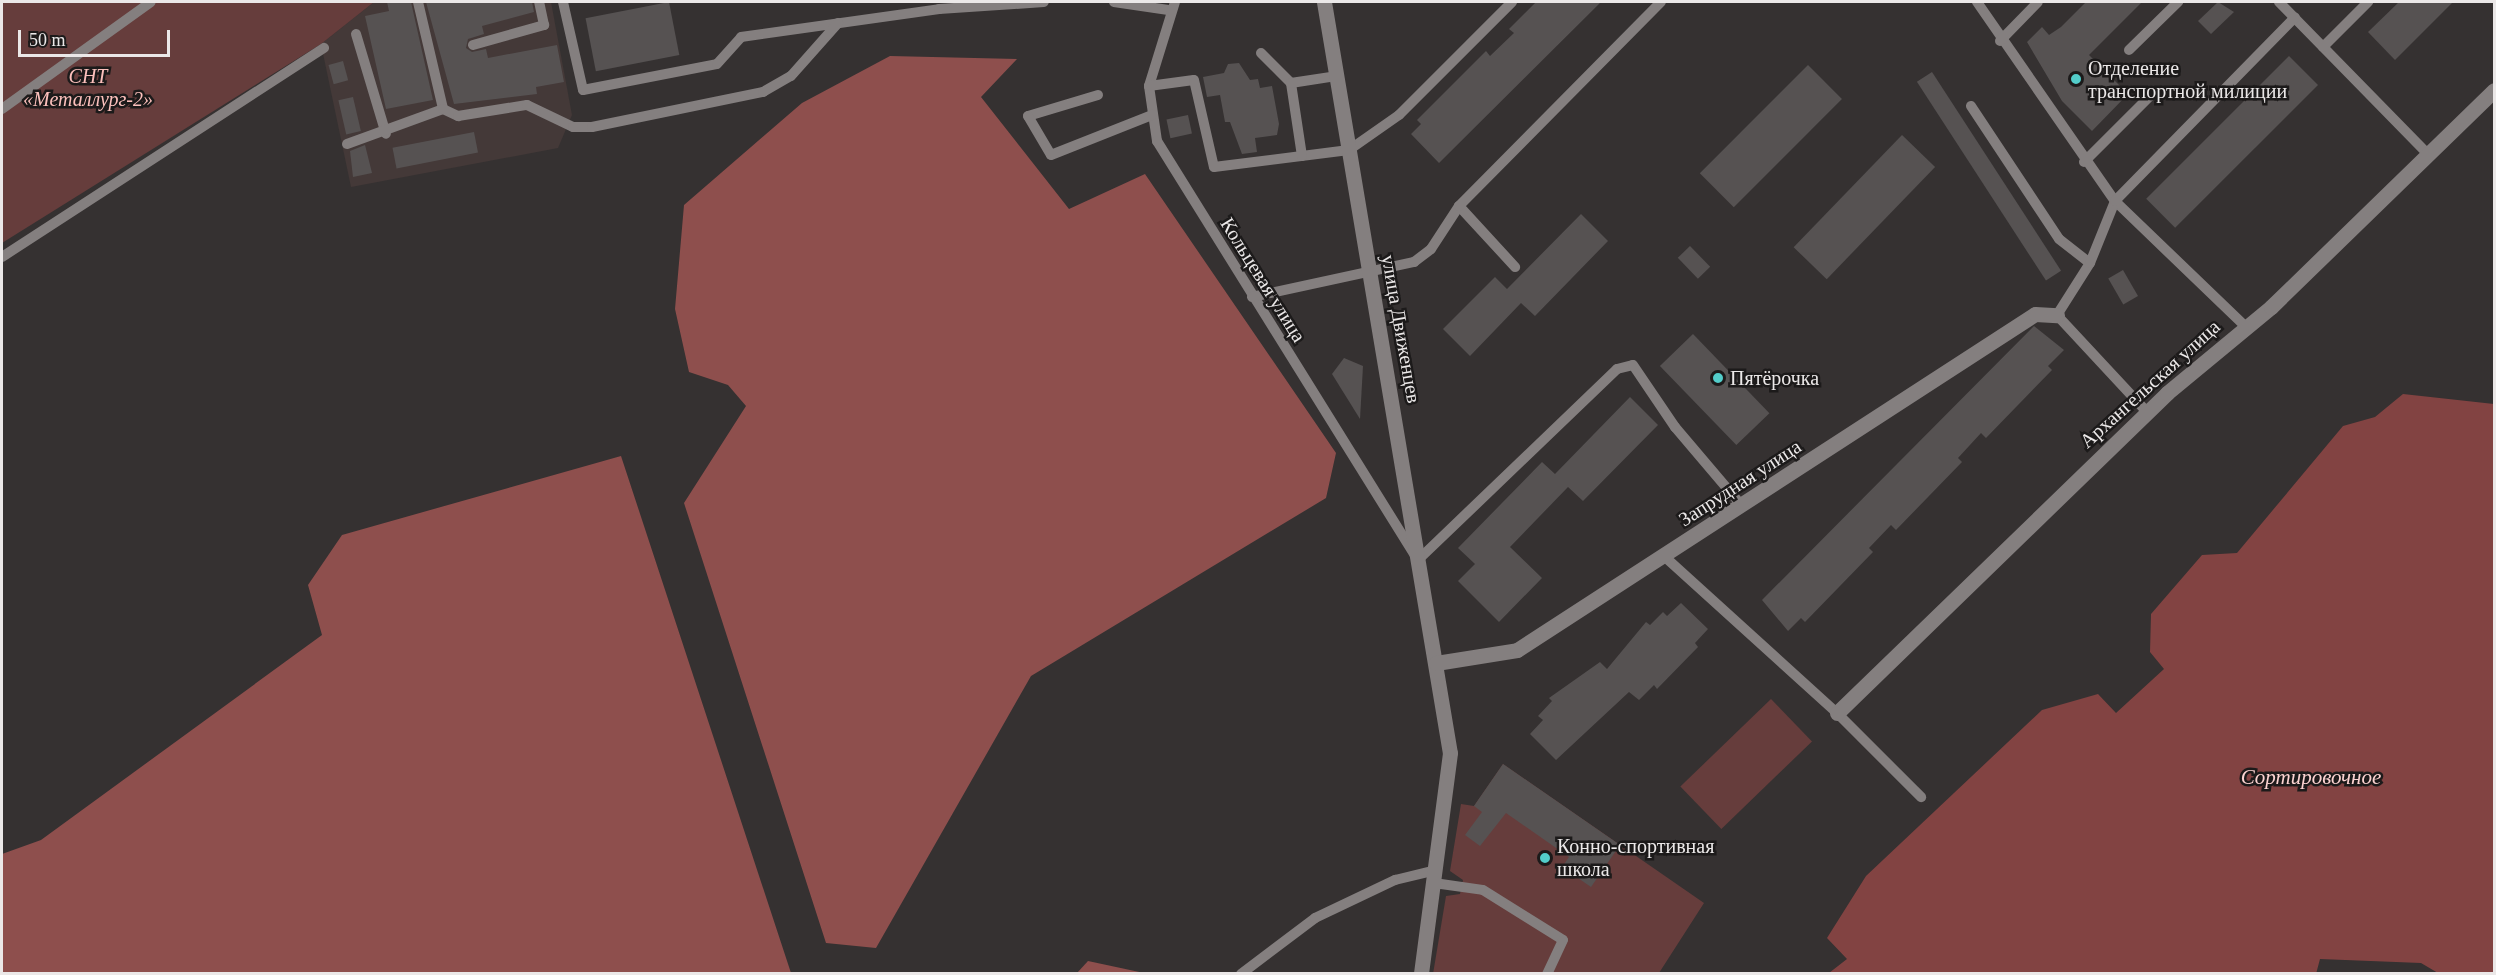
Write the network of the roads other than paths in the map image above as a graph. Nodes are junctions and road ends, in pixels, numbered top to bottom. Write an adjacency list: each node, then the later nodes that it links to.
1 (151, 2): 32 (lane)
2 (418, 2): 33 (lane)
3 (540, 2): 20 (lane)
4 (563, 2): 17 (lane)
5 (1044, 2): 17 (lane)
6 (1114, 2): 15 (lane)
7 (1324, 2): 25 (street, улица Движенцев)
8 (1512, 2): 37 (lane)
9 (1662, 2): 42 (lane)
10 (1977, 2): 19 (lane)
11 (2038, 2): 19 (lane)
12 (2178, 2): 23 (lane)
13 (2279, 2): 16 (lane)
14 (2368, 2): 21 (lane)
15 (1172, 6): 27 (lane, Кольцевая улица)
16 (2295, 17): 21 (lane); 41 (lane)
17 (838, 23): 33 (lane)
18 (356, 34): 35 (lane)
19 (2000, 41): 40 (lane)
20 (473, 45)
21 (2324, 47): 38 (lane)
22 (324, 48): 43 (lane)
23 (2129, 50)
24 (1261, 53): 26 (lane)
25 (1337, 76): 26 (lane); 37 (street, улица Движенцев)
26 (1291, 83): 39 (lane)
27 (1149, 86): 34 (lane, Кольцевая улица); 39 (lane)
28 (2494, 90): 38 (street, Архангельская улица)
29 (1098, 94): 34 (lane)
30 (2150, 96): 40 (lane)
31 (1971, 106): 44 (lane)
32 (2, 109)
33 (443, 109): 35 (lane)
34 (1152, 116): 47 (lane, Кольцевая улица)
35 (386, 134): 36 (lane)
36 (346, 144)
37 (1349, 150): 39 (lane); 46 (street, улица Движенцев)
38 (2428, 154): 49 (street, Архангельская улица)
39 (1302, 156)
40 (2084, 162): 41 (lane)
41 (2115, 201): 44 (lane); 49 (lane)
42 (1459, 206): 45 (lane); 46 (lane)
43 (2, 257)
44 (2090, 263): 48 (lane)
45 (1515, 267)
46 (1370, 271): 47 (lane); 53 (street, улица Движенцев)
47 (1252, 297): 53 (lane, Кольцевая улица)
48 (2057, 315): 50 (lane); 51 (street, Запрудная улица)
49 (2246, 327): 50 (street, Архангельская улица)
50 (2147, 412): 55 (street, Архангельская улица)
51 (1742, 506): 52 (street, Запрудная улица); 53 (lane)
52 (1665, 557): 54 (street, Запрудная улица); 55 (lane)
53 (1418, 560): 54 (street, улица Движенцев)
54 (1436, 663): 57 (street, улица Движенцев)
55 (1837, 712): 56 (lane)
56 (1922, 797)
57 (1435, 877): 58 (lane); 59 (street, улица Движенцев); 60 (lane)
58 (1241, 974)
59 (1421, 974)
60 (1547, 974)

